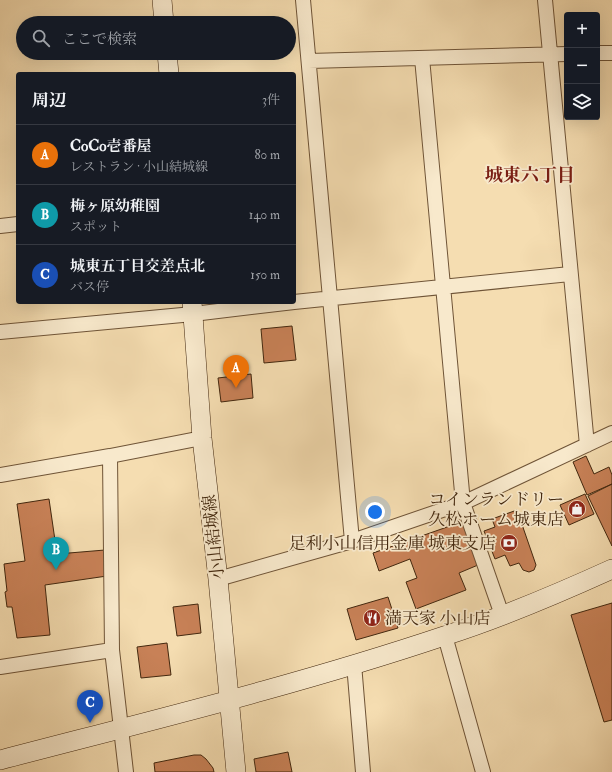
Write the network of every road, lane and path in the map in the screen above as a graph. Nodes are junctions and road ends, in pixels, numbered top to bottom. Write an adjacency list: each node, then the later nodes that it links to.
1 (162, 0): 4 (street)
2 (303, 0): 11 (street)
3 (545, 0): 7 (street)
4 (163, 16)
5 (600, 53): 6 (street)
6 (612, 53)
7 (550, 54): 8 (street); 9 (street); 15 (street)
8 (564, 54)
9 (422, 58): 11 (street); 16 (street)
10 (168, 60): 12 (street)
11 (309, 61): 17 (street)
12 (169, 72)
13 (16, 224): 14 (street)
14 (0, 226)
15 (570, 274): 16 (street); 24 (street)
16 (444, 286): 17 (street); 27 (street)
17 (330, 298): 18 (street); 28 (street)
18 (296, 302)
19 (260, 304): 20 (street)
20 (192, 308): 21 (street); 23 (street, 小山結城線)
21 (0, 332)
22 (612, 433): 24 (street)
23 (202, 438): 25 (street); 30 (street, 小山結城線)
24 (587, 445): 27 (street)
25 (110, 456): 26 (street); 33 (street)
26 (0, 475)
27 (463, 504): 28 (street); 31 (street)
28 (352, 541): 30 (street)
29 (612, 569): 31 (street)
30 (218, 579): 36 (street, 小山結城線)
31 (502, 615): 32 (street)
32 (445, 636): 34 (street); 42 (street)
33 (112, 650): 35 (street); 37 (street)
34 (354, 664): 36 (street); 41 (street)
35 (0, 668)
36 (230, 701): 37 (street); 40 (street, 小山結城線)
37 (121, 728): 38 (street); 39 (street)
38 (0, 760)
39 (126, 772)
40 (236, 772)
41 (363, 772)
42 (483, 772)

